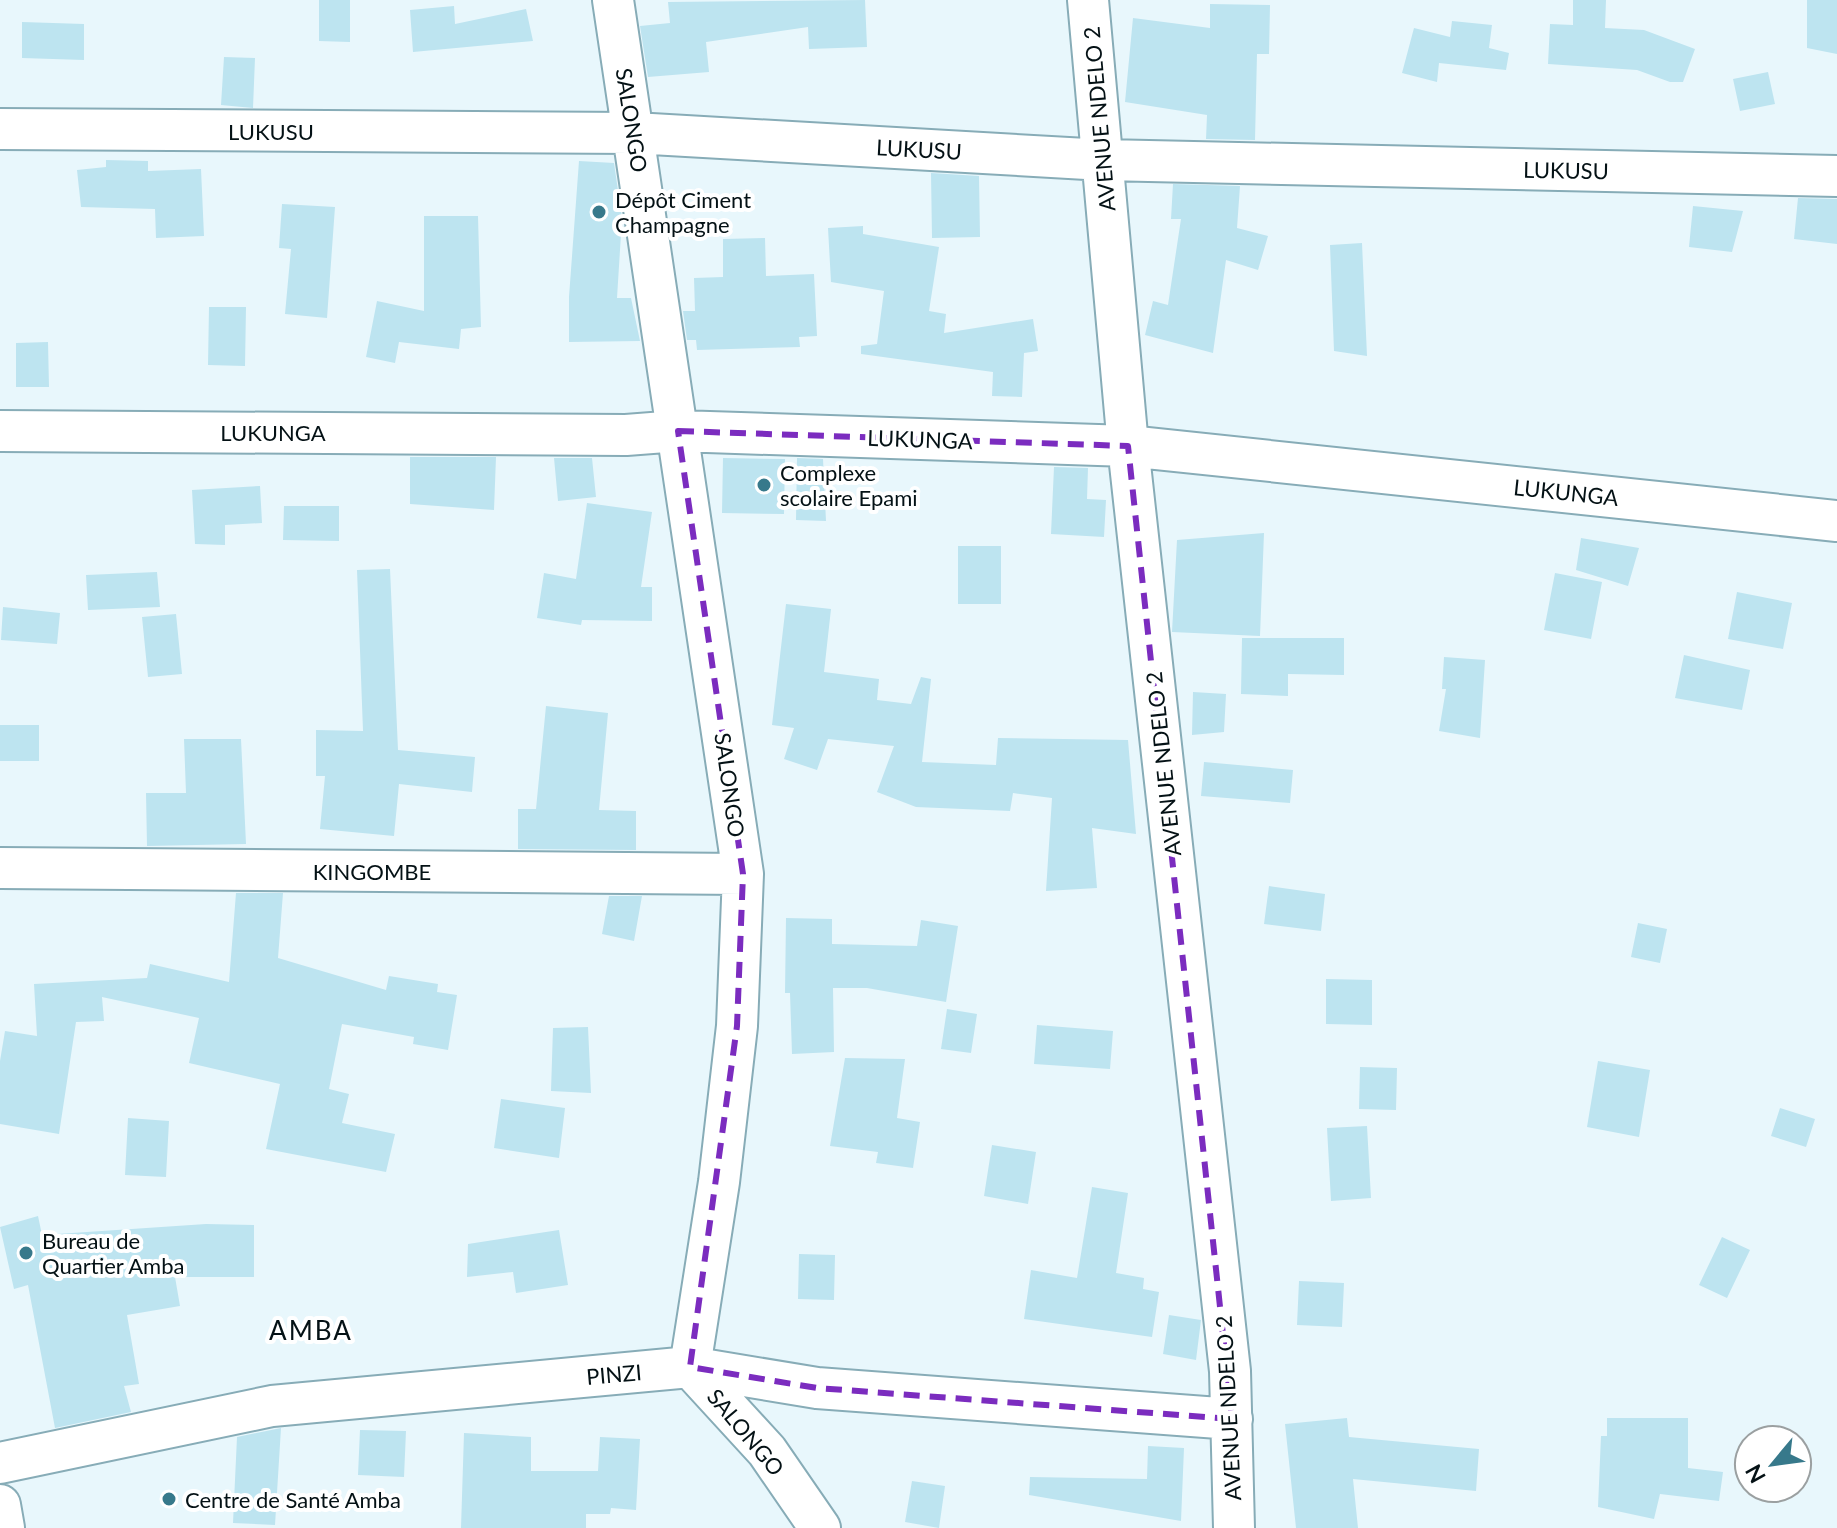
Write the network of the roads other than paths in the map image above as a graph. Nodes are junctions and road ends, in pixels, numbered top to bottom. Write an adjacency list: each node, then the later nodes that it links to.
1 (613, 0): 4 (street, SALONGO)
2 (1088, 0): 5 (street, AVENUE NDELO 2)
3 (0, 129): 4 (street, LUKUSU)
4 (634, 133): 5 (street, LUKUSU); 8 (street, SALONGO)
5 (1104, 160): 6 (street, LUKUSU); 9 (street, AVENUE NDELO 2)
6 (1837, 176)
7 (0, 431): 8 (street, LUKUNGA)
8 (678, 431): 9 (street, LUKUNGA); 12 (street, SALONGO)
9 (1128, 446): 10 (street, LUKUNGA); 14 (street, AVENUE NDELO 2)
10 (1837, 521)
11 (0, 868): 12 (street, KINGOMBE)
12 (743, 874): 13 (street, SALONGO)
13 (690, 1367): 14 (street, PINZI); 15 (street, PINZI); 18 (street, SALONGO)
14 (1232, 1419): 19 (street, AVENUE NDELO 2)
15 (0, 1463)
16 (0, 1505): 17 (street)
17 (4, 1528)
18 (820, 1528)
19 (1234, 1528)

